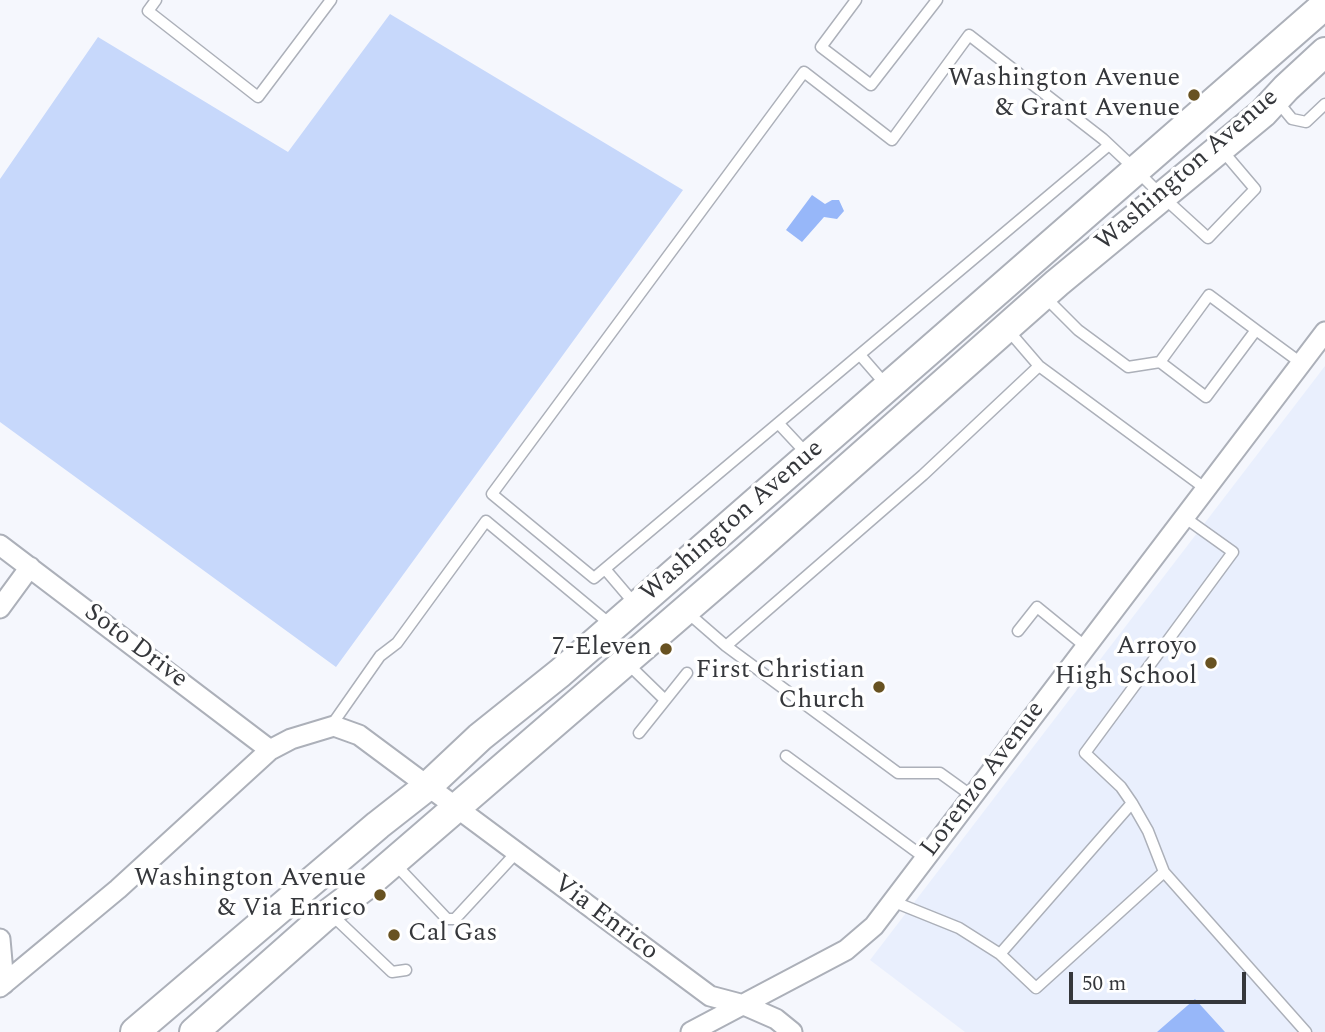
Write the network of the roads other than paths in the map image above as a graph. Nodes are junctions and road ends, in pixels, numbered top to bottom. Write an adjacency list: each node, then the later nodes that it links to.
1 (156, 0): 2 (lane)
2 (331, 0)
3 (856, 0): 4 (lane)
4 (937, 0)
5 (1315, 8): 11 (main road, Washington Avenue)
6 (1325, 52): 7 (main road, Washington Avenue)
7 (1275, 99): 8 (lane); 10 (main road, Washington Avenue)
8 (1325, 104)
9 (1109, 145): 11 (lane); 17 (lane); 28 (lane)
10 (1221, 148): 12 (main road, Washington Avenue); 12 (lane)
11 (1136, 171): 12 (lane); 21 (main road, Washington Avenue)
12 (1163, 197): 13 (main road, Washington Avenue)
13 (1044, 295): 14 (main road, Washington Avenue); 18 (lane)
14 (1007, 328): 20 (lane); 31 (main road, Washington Avenue)
15 (1256, 330): 18 (lane); 18 (lane); 19 (lane)
16 (1325, 332): 19 (street, Lorenzo Avenue)
17 (860, 355): 21 (lane); 22 (lane)
18 (1160, 362)
19 (1301, 363): 24 (street, Lorenzo Avenue)
20 (1038, 366): 24 (lane); 34 (lane)
21 (887, 386): 23 (main road, Washington Avenue)
22 (779, 424): 23 (lane); 28 (lane)
23 (808, 456): 29 (main road, Washington Avenue)
24 (1206, 489): 25 (street, Lorenzo Avenue)
25 (1184, 517): 35 (street, Lorenzo Avenue); 45 (lane)
26 (0, 545): 27 (street, Soto Drive)
27 (30, 567): 30 (street); 41 (street, Soto Drive)
28 (605, 569): 29 (lane)
29 (637, 606): 32 (main road, Washington Avenue)
30 (0, 608)
31 (685, 610): 34 (lane); 36 (main road, Washington Avenue)
32 (613, 626): 39 (lane); 43 (main road, Washington Avenue)
33 (1018, 631): 35 (lane)
34 (726, 646): 44 (lane)
35 (1086, 647): 44 (street, Lorenzo Avenue)
36 (625, 661): 38 (lane); 46 (main road, Washington Avenue)
37 (687, 673): 38 (lane)
38 (665, 700): 40 (lane)
39 (331, 727): 41 (street); 43 (street, Via Enrico)
40 (639, 733)
41 (270, 750): 56 (street)
42 (786, 756): 48 (lane)
43 (429, 785): 46 (street, Via Enrico); 58 (main road, Washington Avenue)
44 (972, 796): 48 (street, Lorenzo Avenue)
45 (1132, 803): 50 (lane); 54 (lane)
46 (456, 808): 47 (street, Via Enrico); 49 (main road, Washington Avenue)
47 (516, 853): 49 (lane); 57 (street, Via Enrico)
48 (925, 858): 51 (street, Lorenzo Avenue)
49 (393, 862): 52 (main road, Washington Avenue)
50 (1164, 872): 54 (lane); 62 (lane)
51 (892, 901): 54 (lane); 57 (street, Lorenzo Avenue)
52 (330, 913): 55 (lane); 59 (main road, Washington Avenue)
53 (0, 939): 56 (street)
54 (1000, 954)
55 (406, 970)
56 (2, 985)
57 (744, 1005): 60 (street, Lorenzo Avenue); 61 (street, Via Enrico)
58 (135, 1032)
59 (194, 1032)
60 (691, 1032)
61 (792, 1032)
62 (1306, 1032)

